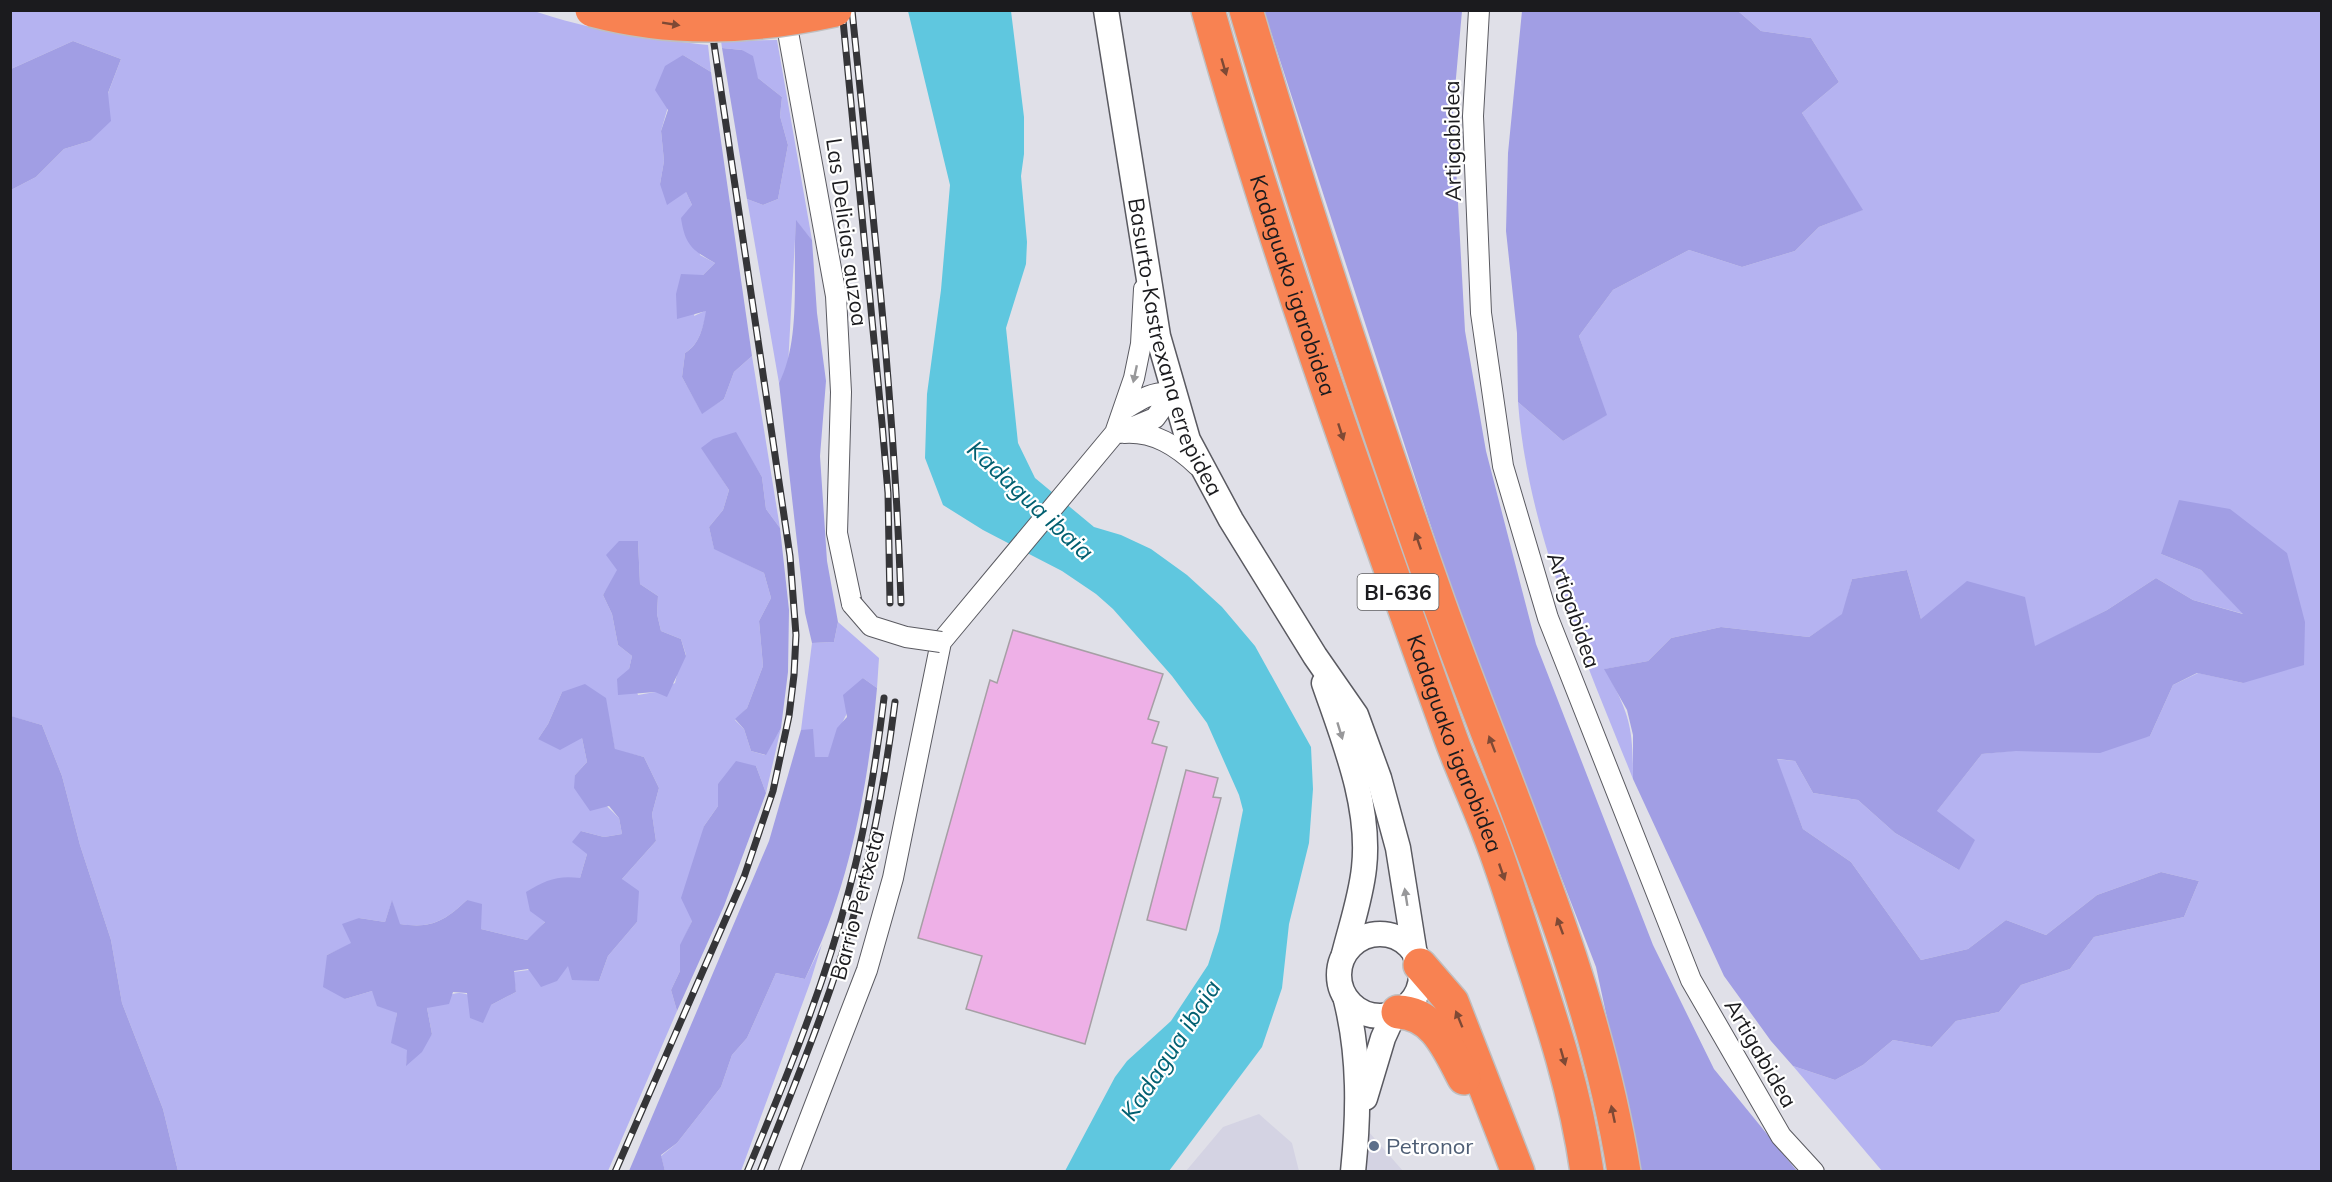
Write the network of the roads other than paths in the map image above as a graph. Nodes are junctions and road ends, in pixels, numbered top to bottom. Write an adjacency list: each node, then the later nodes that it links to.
1 (592, 10): 3 (highway, one-way to 3, bridge)
2 (784, 10): 13 (street, Las Delicias auzoa, bridge)
3 (835, 10)
4 (1106, 10): 8 (street, Basurto-Kastrexana errepidea)
5 (1208, 10): 24 (highway, Kadaguako igarobidea / BI-636, one-way to 24)
6 (1246, 10): 25 (highway, Kadaguako igarobidea / BI-636, one-way to 6)
7 (1479, 10): 26 (street, Artigabidea)
8 (1146, 254): 9 (street, Basurto-Kastrexana errepidea); 10 (street, one-way to 10)
9 (1173, 393): 10 (street); 11 (street); 12 (street, Basurto-Kastrexana errepidea)
10 (1125, 410): 11 (street)
11 (1117, 433): 12 (street); 13 (street)
12 (1204, 471): 14 (street, Basurto-Kastrexana errepidea)
13 (941, 642): 20 (street, Barrio Pertxeta)
14 (1315, 656): 15 (street, Basurto-Kastrexana errepidea, one-way to 15); 16 (street, Basurto-Kastrexana errepidea, one-way to 14)
15 (1344, 954): 16 (street); 17 (street)
16 (1418, 960): 18 (street); 23 (highway, one-way to 16)
17 (1346, 1000): 18 (street); 19 (street)
18 (1395, 1014): 19 (street); 22 (highway)
19 (1357, 1135): 21 (street)
20 (789, 1172)
21 (1353, 1172)
22 (1502, 1172)
23 (1518, 1172)
24 (1587, 1172)
25 (1624, 1172)
26 (1814, 1172)

